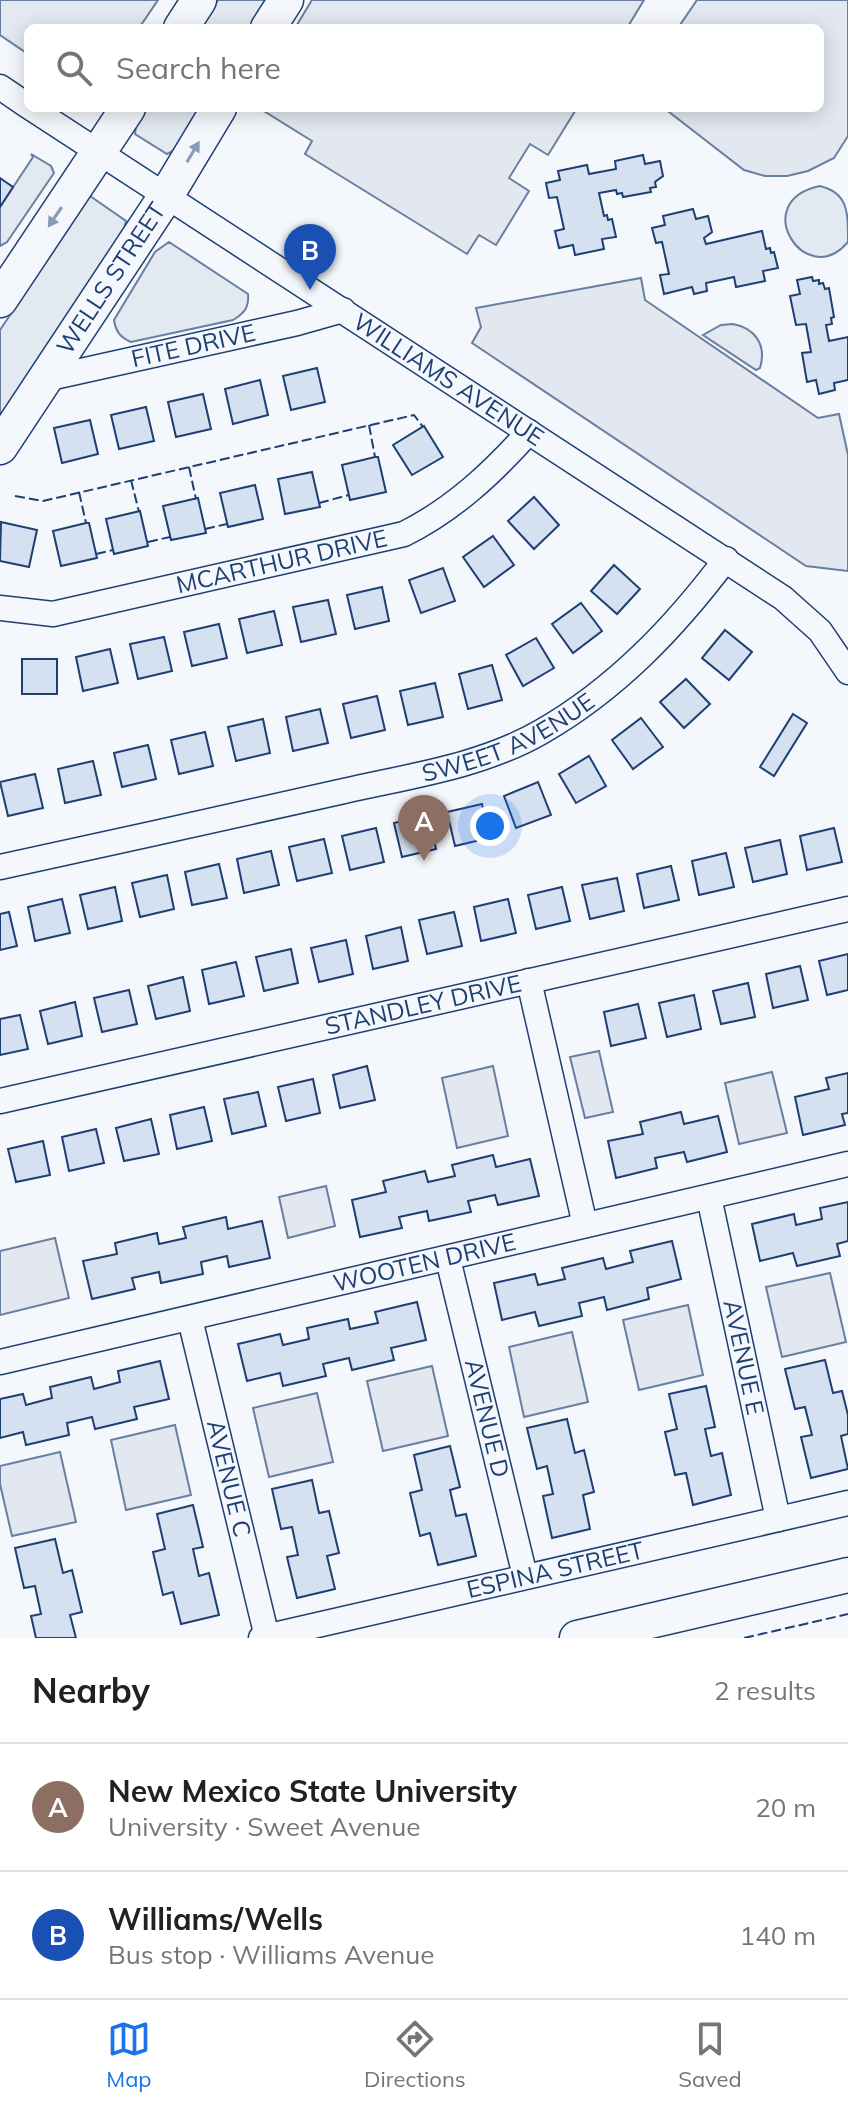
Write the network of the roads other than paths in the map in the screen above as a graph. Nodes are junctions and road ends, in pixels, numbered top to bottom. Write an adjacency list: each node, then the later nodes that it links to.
1 (199, 0): 3 (street)
2 (286, 0): 4 (street)
3 (184, 24)
4 (271, 24)
5 (0, 87): 6 (street, WILLIAMS AVENUE)
6 (24, 103)
7 (37, 112): 10 (street, WILLIAMS AVENUE)
8 (125, 112): 10 (street)
9 (217, 112): 11 (street, WELLS STREET, one-way to 9)
10 (98, 153): 11 (street, WILLIAMS AVENUE); 12 (street, one-way to 12)
11 (166, 196): 13 (street, WILLIAMS AVENUE); 14 (street, WELLS STREET)
12 (4, 285)
13 (343, 310): 14 (street, FITE DRIVE); 15 (street, WILLIAMS AVENUE)
14 (45, 379): 16 (street, WELLS STREET)
15 (529, 432): 17 (street, WILLIAMS AVENUE); 18 (street, MCARTHUR DRIVE)
16 (0, 447)
17 (726, 559): 19 (street, WILLIAMS AVENUE); 20 (street, SWEET AVENUE)
18 (0, 608)
19 (848, 672)
20 (0, 867)
21 (848, 909): 22 (street, STANDLEY DRIVE)
22 (529, 981): 23 (street, STANDLEY DRIVE); 26 (street)
23 (0, 1101)
24 (848, 1164): 25 (street, WOOTEN DRIVE)
25 (709, 1197): 26 (street, WOOTEN DRIVE); 31 (street, AVENUE E)
26 (585, 1225): 27 (street, WOOTEN DRIVE)
27 (448, 1259): 28 (street, WOOTEN DRIVE); 33 (street, AVENUE D)
28 (190, 1319): 29 (street, WOOTEN DRIVE); 34 (street, AVENUE C)
29 (0, 1362)
30 (848, 1503): 31 (street, ESPINA STREET)
31 (778, 1519): 33 (street, ESPINA STREET)
32 (848, 1575): 35 (street)
33 (525, 1576): 34 (street, ESPINA STREET)
34 (264, 1637)
35 (577, 1638)

